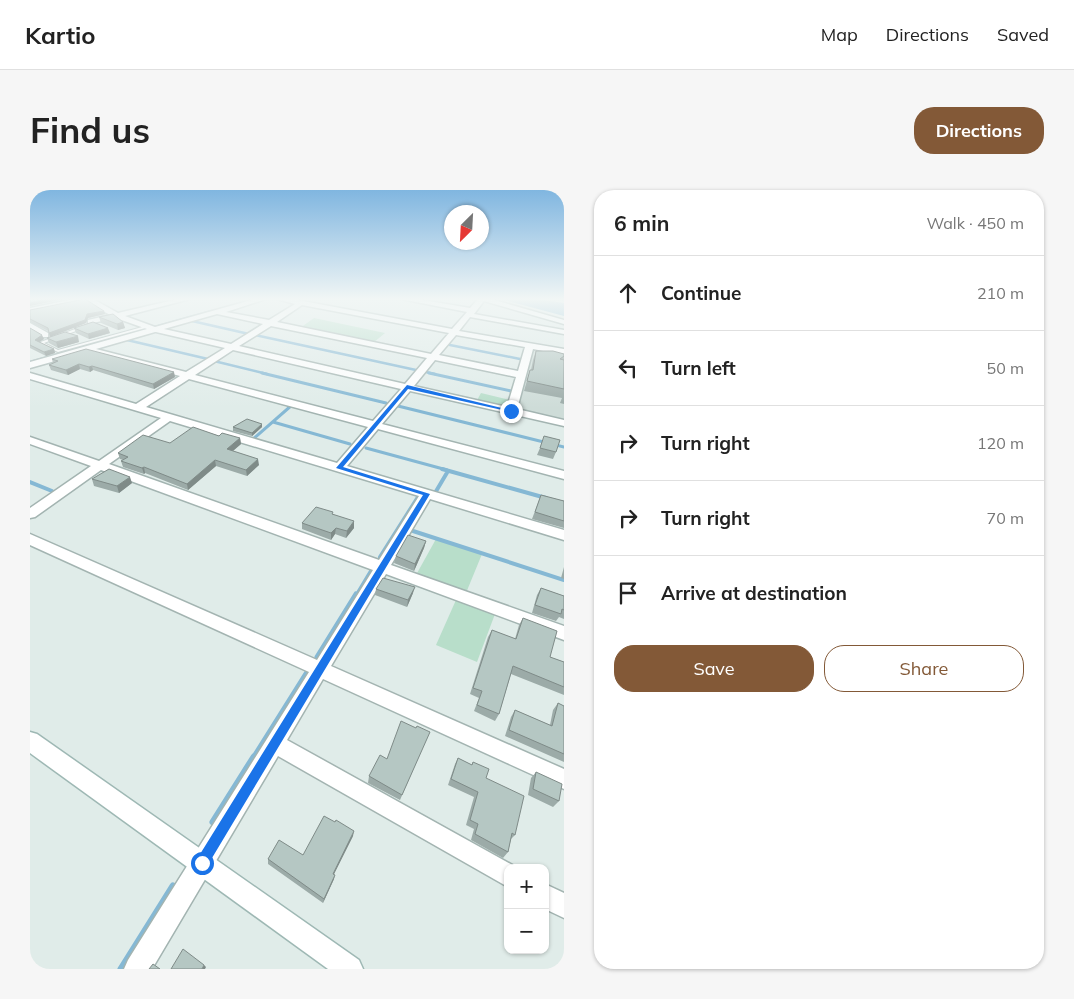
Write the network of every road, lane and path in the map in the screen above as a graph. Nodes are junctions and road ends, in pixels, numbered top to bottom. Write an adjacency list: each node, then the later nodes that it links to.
1 (61, 335): 9 (lane)
2 (116, 335): 9 (lane)
3 (122, 335): 9 (street)
4 (182, 335): 11 (street)
5 (250, 335): 11 (street)
6 (329, 335): 13 (street)
7 (451, 335): 13 (street)
8 (472, 335): 10 (street)
9 (87, 344): 14 (street); 17 (street)
10 (530, 346): 12 (street); 15 (street)
11 (232, 347): 17 (street); 18 (street)
12 (564, 352)
13 (433, 357): 15 (street); 18 (street)
14 (30, 365)
15 (522, 375): 20 (street)
16 (30, 376): 19 (street)
17 (188, 376): 19 (street); 23 (street)
18 (407, 387): 20 (street); 23 (street)
19 (137, 408): 21 (street)
20 (511, 411): 22 (street)
21 (169, 417): 25 (street); 26 (street)
22 (564, 423)
23 (374, 424): 26 (street); 27 (street)
24 (30, 440): 25 (street)
25 (100, 466): 29 (street); 32 (street)
26 (339, 468): 28 (street)
27 (564, 475)
28 (427, 494): 30 (street); 32 (street)
29 (30, 514)
30 (564, 535)
31 (30, 539): 34 (street)
32 (382, 567): 33 (street); 34 (street)
33 (564, 633)
34 (320, 669): 36 (street); 37 (street)
35 (30, 740): 38 (street)
36 (276, 744): 38 (street); 39 (street)
37 (564, 779)
38 (202, 863): 42 (street); 43 (street)
39 (504, 873)
40 (549, 898): 41 (street)
41 (564, 906)
42 (137, 969)
43 (350, 969)

